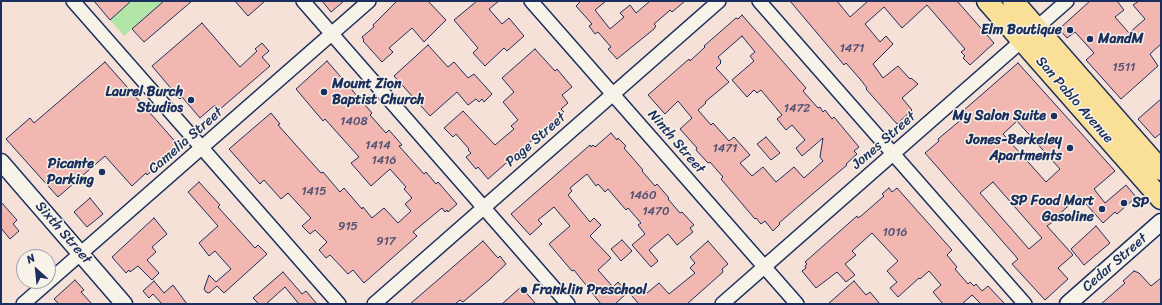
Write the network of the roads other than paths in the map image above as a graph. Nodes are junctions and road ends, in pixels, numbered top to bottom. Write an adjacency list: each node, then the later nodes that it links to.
1 (73, 1): 13 (street)
2 (303, 1): 10 (street)
3 (369, 1): 10 (street, Camelia Street)
4 (531, 1): 12 (street, Ninth Street)
5 (719, 1): 12 (street, Page Street)
6 (759, 1): 14 (street)
7 (987, 1): 11 (main road, San Pablo Avenue)
8 (1013, 1): 11 (main road, San Pablo Avenue)
9 (1067, 1): 11 (street, Jones Street)
10 (332, 34): 13 (street, Camelia Street); 18 (street)
11 (1029, 34): 14 (street, Jones Street); 16 (main road, San Pablo Avenue); 17 (main road, San Pablo Avenue)
12 (613, 94): 18 (street, Page Street); 21 (street, Ninth Street)
13 (202, 147): 20 (street, Camelia Street); 24 (street)
14 (893, 153): 21 (street, Jones Street); 29 (street)
15 (1, 162): 20 (street, Sixth Street)
16 (1161, 170)
17 (1161, 199)
18 (484, 208): 25 (street, Page Street); 26 (street)
19 (1161, 222): 30 (street, Cedar Street)
20 (81, 254): 22 (street, Camelia Street); 23 (street, Sixth Street)
21 (764, 266): 27 (street, Jones Street); 28 (street, Ninth Street)
22 (23, 304)
23 (124, 304)
24 (339, 304)
25 (374, 304)
26 (568, 304)
27 (722, 304)
28 (797, 304)
29 (1025, 304)
30 (1068, 304)

